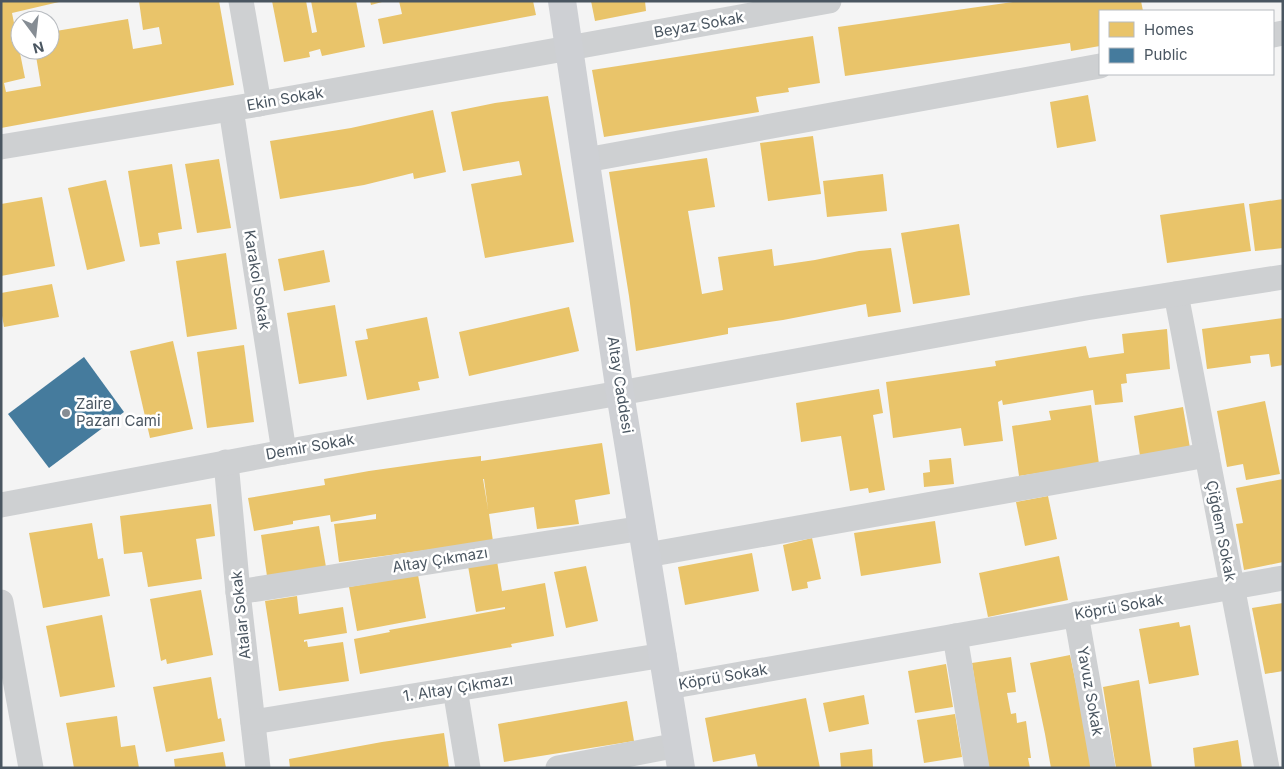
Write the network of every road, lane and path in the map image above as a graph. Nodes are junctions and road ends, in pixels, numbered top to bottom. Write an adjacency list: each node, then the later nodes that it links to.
1 (241, 1): 6 (street)
2 (562, 1): 4 (main road, Altay Caddesi)
3 (829, 1): 4 (street, Beyaz Sokak)
4 (569, 48): 6 (street, Ekin Sokak); 9 (main road, Altay Caddesi)
5 (1099, 66): 9 (street)
6 (259, 104): 7 (street, Ekin Sokak)
7 (231, 109): 8 (street, Ekin Sokak); 13 (street, Karakol Sokak)
8 (1, 147)
9 (586, 160): 12 (main road, Altay Caddesi)
10 (1283, 277): 11 (street, Demir Sokak)
11 (1176, 294): 12 (street, Demir Sokak); 14 (street, Çiğdem Sokak)
12 (620, 393): 13 (street, Demir Sokak); 17 (main road, Altay Caddesi)
13 (284, 452): 15 (street, Demir Sokak)
14 (1207, 455): 17 (street, Altay Çıkmazı); 19 (street, Çiğdem Sokak)
15 (226, 462): 16 (street, Demir Sokak); 20 (street, Atalar Sokak)
16 (1, 505)
17 (645, 542): 20 (street, Altay Çıkmazı); 24 (main road, Altay Caddesi)
18 (1283, 578): 19 (street, Köprü Sokak)
19 (1232, 587): 22 (street, Köprü Sokak); 35 (street, Çiğdem Sokak)
20 (238, 592): 27 (street, Atalar Sokak)
21 (1, 602): 29 (street)
22 (1076, 614): 23 (street, Köprü Sokak); 34 (street, Yavuz Sokak)
23 (955, 636): 25 (street, Köprü Sokak); 33 (street)
24 (664, 655): 25 (main road, Altay Caddesi); 26 (street, 1. Altay Çıkmazı)
25 (668, 686): 28 (main road, Altay Caddesi)
26 (455, 689): 27 (street, 1. Altay Çıkmazı); 31 (street)
27 (253, 722): 30 (street, Atalar Sokak)
28 (680, 756): 32 (street)
29 (31, 768)
30 (258, 768)
31 (468, 768)
32 (558, 768)
33 (978, 768)
34 (1103, 768)
35 (1267, 768)

